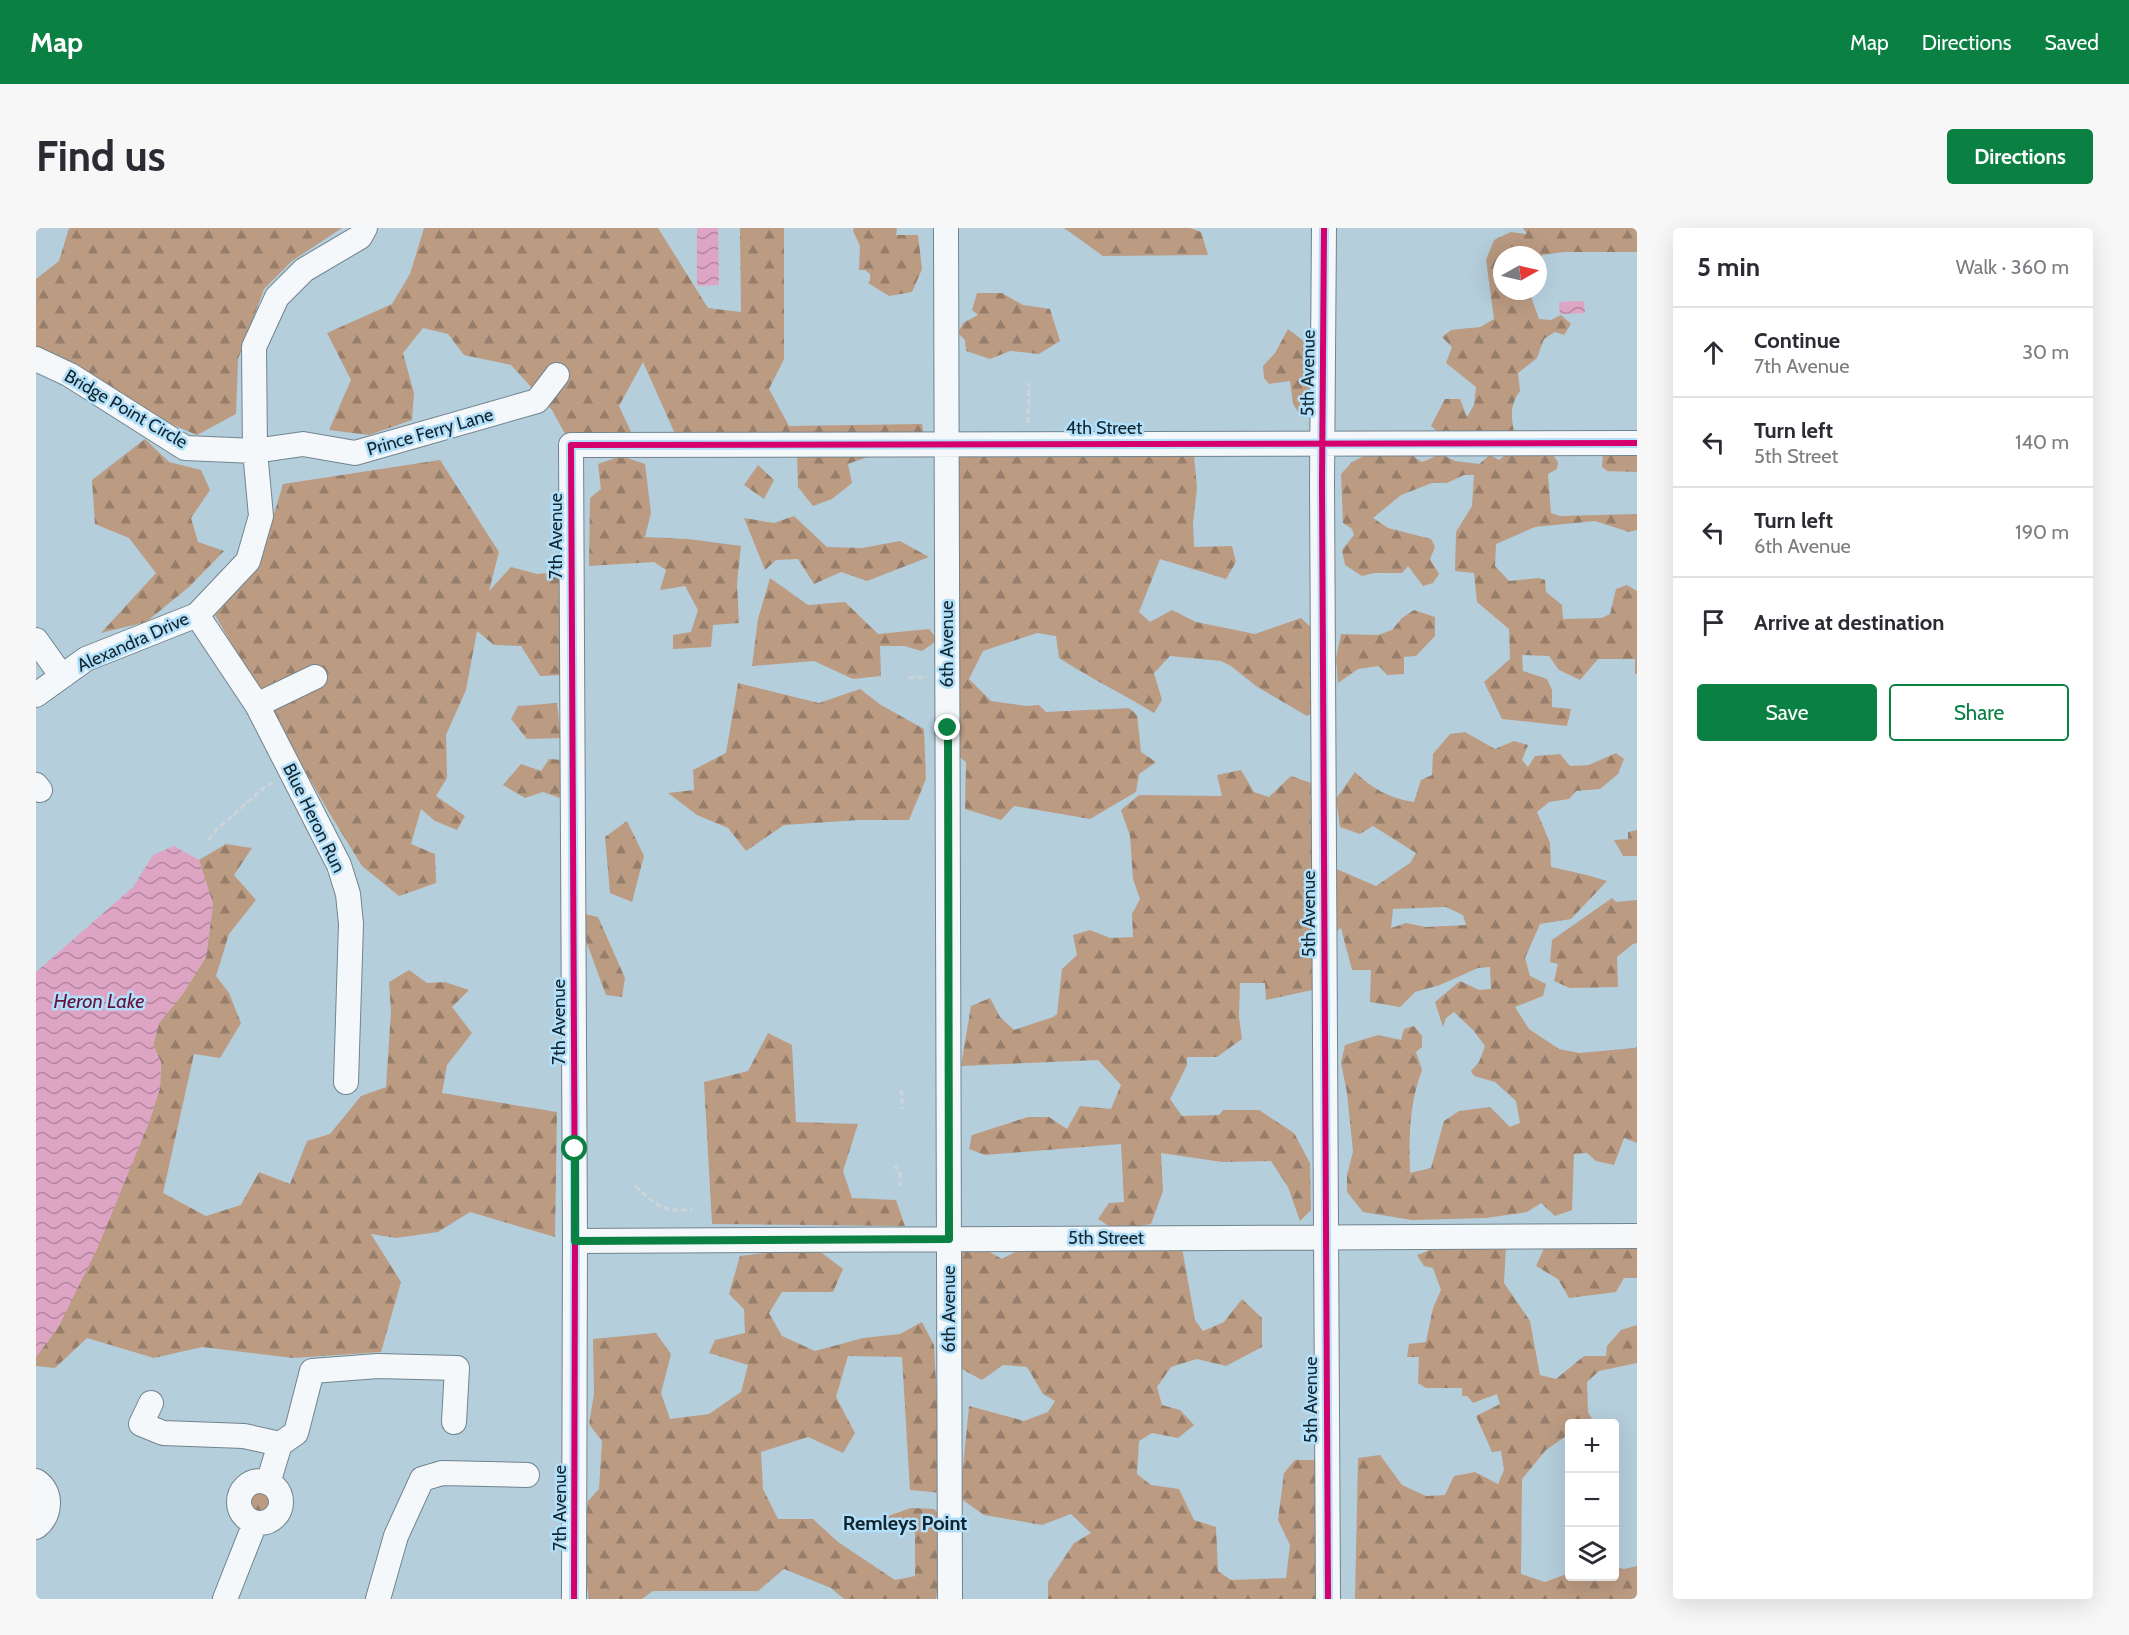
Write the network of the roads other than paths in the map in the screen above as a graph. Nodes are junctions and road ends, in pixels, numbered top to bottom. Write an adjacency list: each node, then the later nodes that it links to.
1 (365, 228): 10 (street, Alexandra Drive)
2 (946, 228): 8 (street, 6th Avenue)
3 (1324, 228): 6 (street, 5th Avenue)
4 (36, 359): 10 (street, Bridge Point Circle)
5 (556, 375): 10 (street, Prince Ferry Lane)
6 (1322, 442): 7 (street, 4th Street); 8 (street, 4th Street); 19 (street, 5th Avenue)
7 (1637, 443)
8 (947, 444): 9 (street, 4th Street); 20 (street, 6th Avenue)
9 (571, 445): 21 (street, 7th Avenue)
10 (255, 451): 11 (street, Alexandra Drive)
11 (197, 615): 13 (street, Alexandra Drive); 16 (street, Blue Heron Run)
12 (36, 640): 13 (street)
13 (64, 675): 15 (street, Alexandra Drive)
14 (315, 677): 16 (street)
15 (36, 695)
16 (257, 705): 17 (street, Blue Heron Run)
17 (346, 1082)
18 (1637, 1236): 19 (street, 5th Street)
19 (1326, 1237): 20 (street, 5th Street); 32 (street, 5th Avenue)
20 (949, 1239): 21 (street, 5th Street); 31 (street, 6th Avenue)
21 (575, 1241): 30 (street, 7th Avenue)
22 (151, 1403): 24 (street)
23 (454, 1422): 24 (street)
24 (280, 1444): 28 (street)
25 (528, 1475): 29 (street)
26 (36, 1481): 27 (street)
27 (36, 1527)
28 (225, 1599)
29 (378, 1599)
30 (574, 1599)
31 (950, 1599)
32 (1328, 1599)

